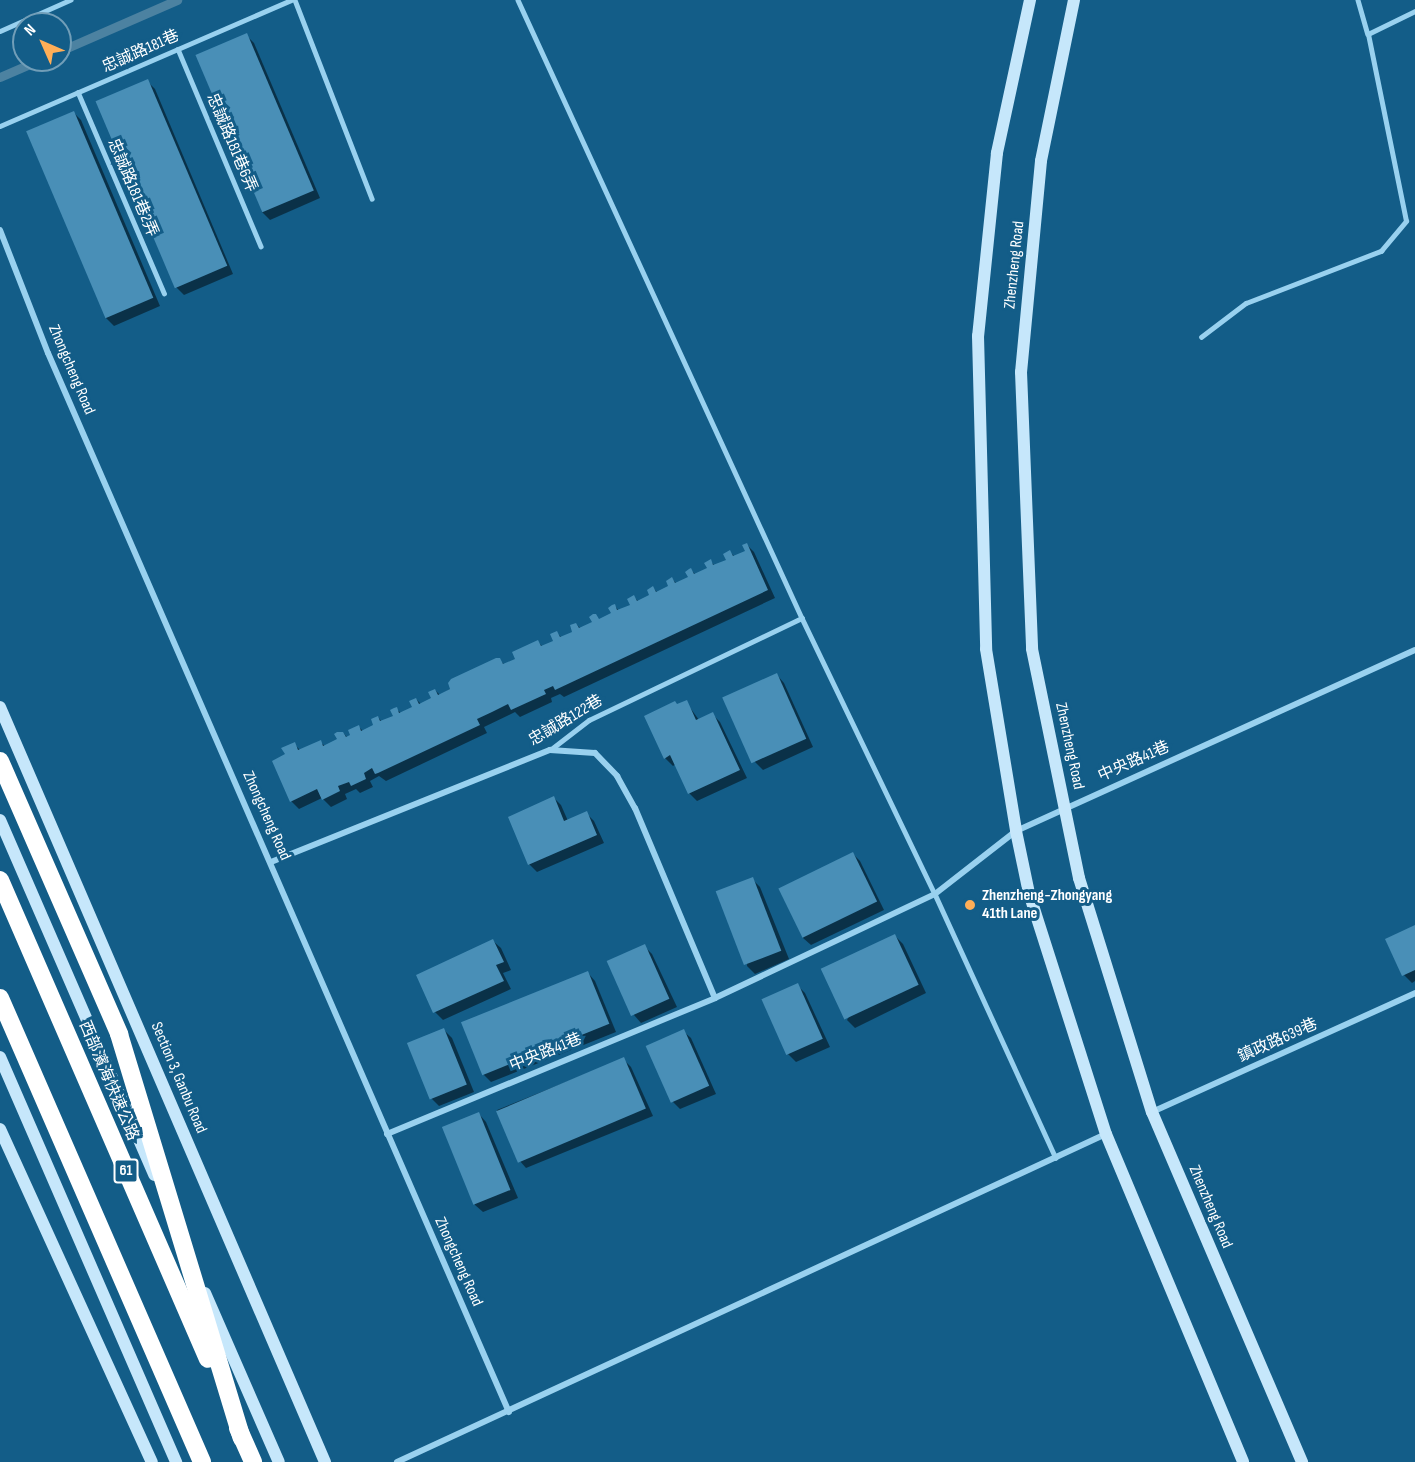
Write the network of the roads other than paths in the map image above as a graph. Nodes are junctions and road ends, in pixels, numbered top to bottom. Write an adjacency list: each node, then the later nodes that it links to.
1 (70, 0): 9 (lane)
2 (291, 0): 11 (lane, 忠誠路181巷)
3 (295, 0): 14 (lane)
4 (518, 0): 19 (lane)
5 (1030, 0): 26 (street, Zhenzheng Road)
6 (1074, 0): 24 (street, Zhenzheng Road)
7 (1358, 0): 10 (lane)
8 (1415, 11): 10 (lane)
9 (0, 31)
10 (1368, 34): 18 (lane)
11 (178, 49): 12 (lane, 忠誠路181巷); 16 (lane, 忠誠路181巷6弄)
12 (78, 92): 13 (lane, 忠誠路181巷); 17 (lane, 忠誠路181巷2弄)
13 (0, 126)
14 (372, 199)
15 (0, 230): 27 (street, Zhongcheng Road)
16 (261, 246)
17 (164, 293)
18 (1201, 337)
19 (802, 618): 22 (lane, 忠誠路122巷); 29 (lane)
20 (1415, 650): 24 (street, 中央路41巷)
21 (0, 707): 46 (street, Section 3, Ganbu Road)
22 (550, 750): 27 (street, 忠誠路122巷); 32 (street)
23 (0, 761): 40 (highway)
24 (1065, 808): 26 (street, 中央路41巷); 34 (street, Zhenzheng Road)
25 (0, 820): 45 (street)
26 (1016, 831): 29 (street, 中央路41巷); 37 (street, Zhenzheng Road)
27 (271, 862): 36 (street, Zhongcheng Road)
28 (0, 880): 40 (highway, 西部濱海快速公路 / 61)
29 (935, 894): 32 (street, 中央路41巷); 38 (lane)
30 (1415, 993): 34 (street, 鎮政路639巷)
31 (0, 998): 43 (highway)
32 (715, 998): 36 (street, 中央路41巷)
33 (0, 1057): 42 (street)
34 (1152, 1112): 49 (street, Zhenzheng Road)
35 (0, 1129): 41 (street)
36 (387, 1134): 39 (street, Zhongcheng Road)
37 (1106, 1134): 38 (street); 48 (street, Zhenzheng Road)
38 (1056, 1158): 39 (street)
39 (509, 1412): 47 (street)
40 (243, 1438): 44 (highway, 西部濱海快速公路 / 61)
41 (152, 1462)
42 (176, 1462)
43 (202, 1462)
44 (253, 1462)
45 (279, 1462)
46 (325, 1462)
47 (397, 1462)
48 (1243, 1462)
49 (1302, 1462)

